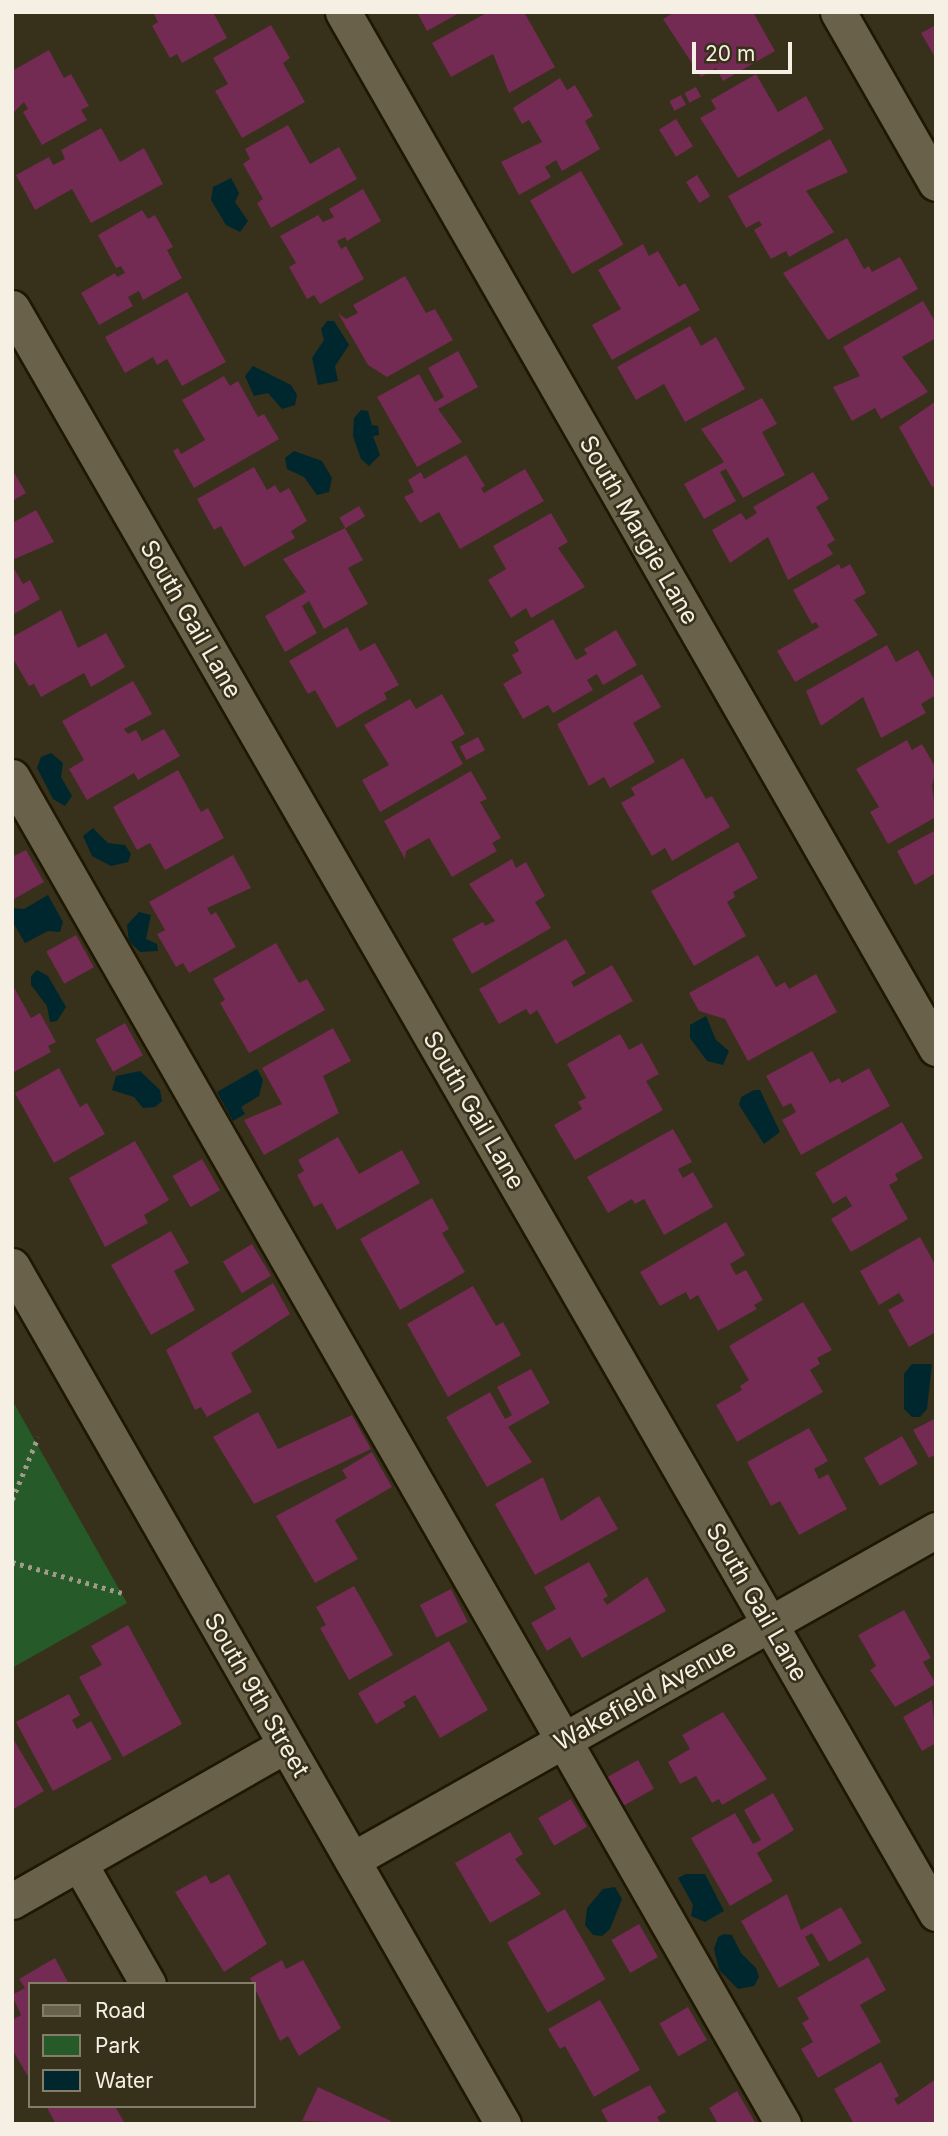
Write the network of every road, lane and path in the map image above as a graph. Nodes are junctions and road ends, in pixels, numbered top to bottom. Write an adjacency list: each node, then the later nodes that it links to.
1 (343, 12): 6 (street, South Margie Lane)
2 (838, 12): 3 (street)
3 (936, 183)
4 (12, 308): 13 (street, South Gail Lane)
5 (12, 777): 14 (street)
6 (936, 1048)
7 (12, 1266): 15 (street, South 9th Street)
8 (38, 1437): 9 (path)
9 (12, 1500)
10 (936, 1530): 13 (street, Wakefield Avenue)
11 (12, 1562): 12 (path)
12 (126, 1594)
13 (770, 1625): 14 (street, Wakefield Avenue); 19 (street, South Gail Lane)
14 (561, 1742): 16 (street, Wakefield Avenue); 22 (street)
15 (285, 1745): 16 (street, South 9th Street); 17 (street)
16 (352, 1860): 21 (street, South 9th Street)
17 (79, 1863): 18 (street); 20 (street)
18 (12, 1902)
19 (936, 1913)
20 (147, 1982)
21 (503, 2124)
22 (783, 2124)

